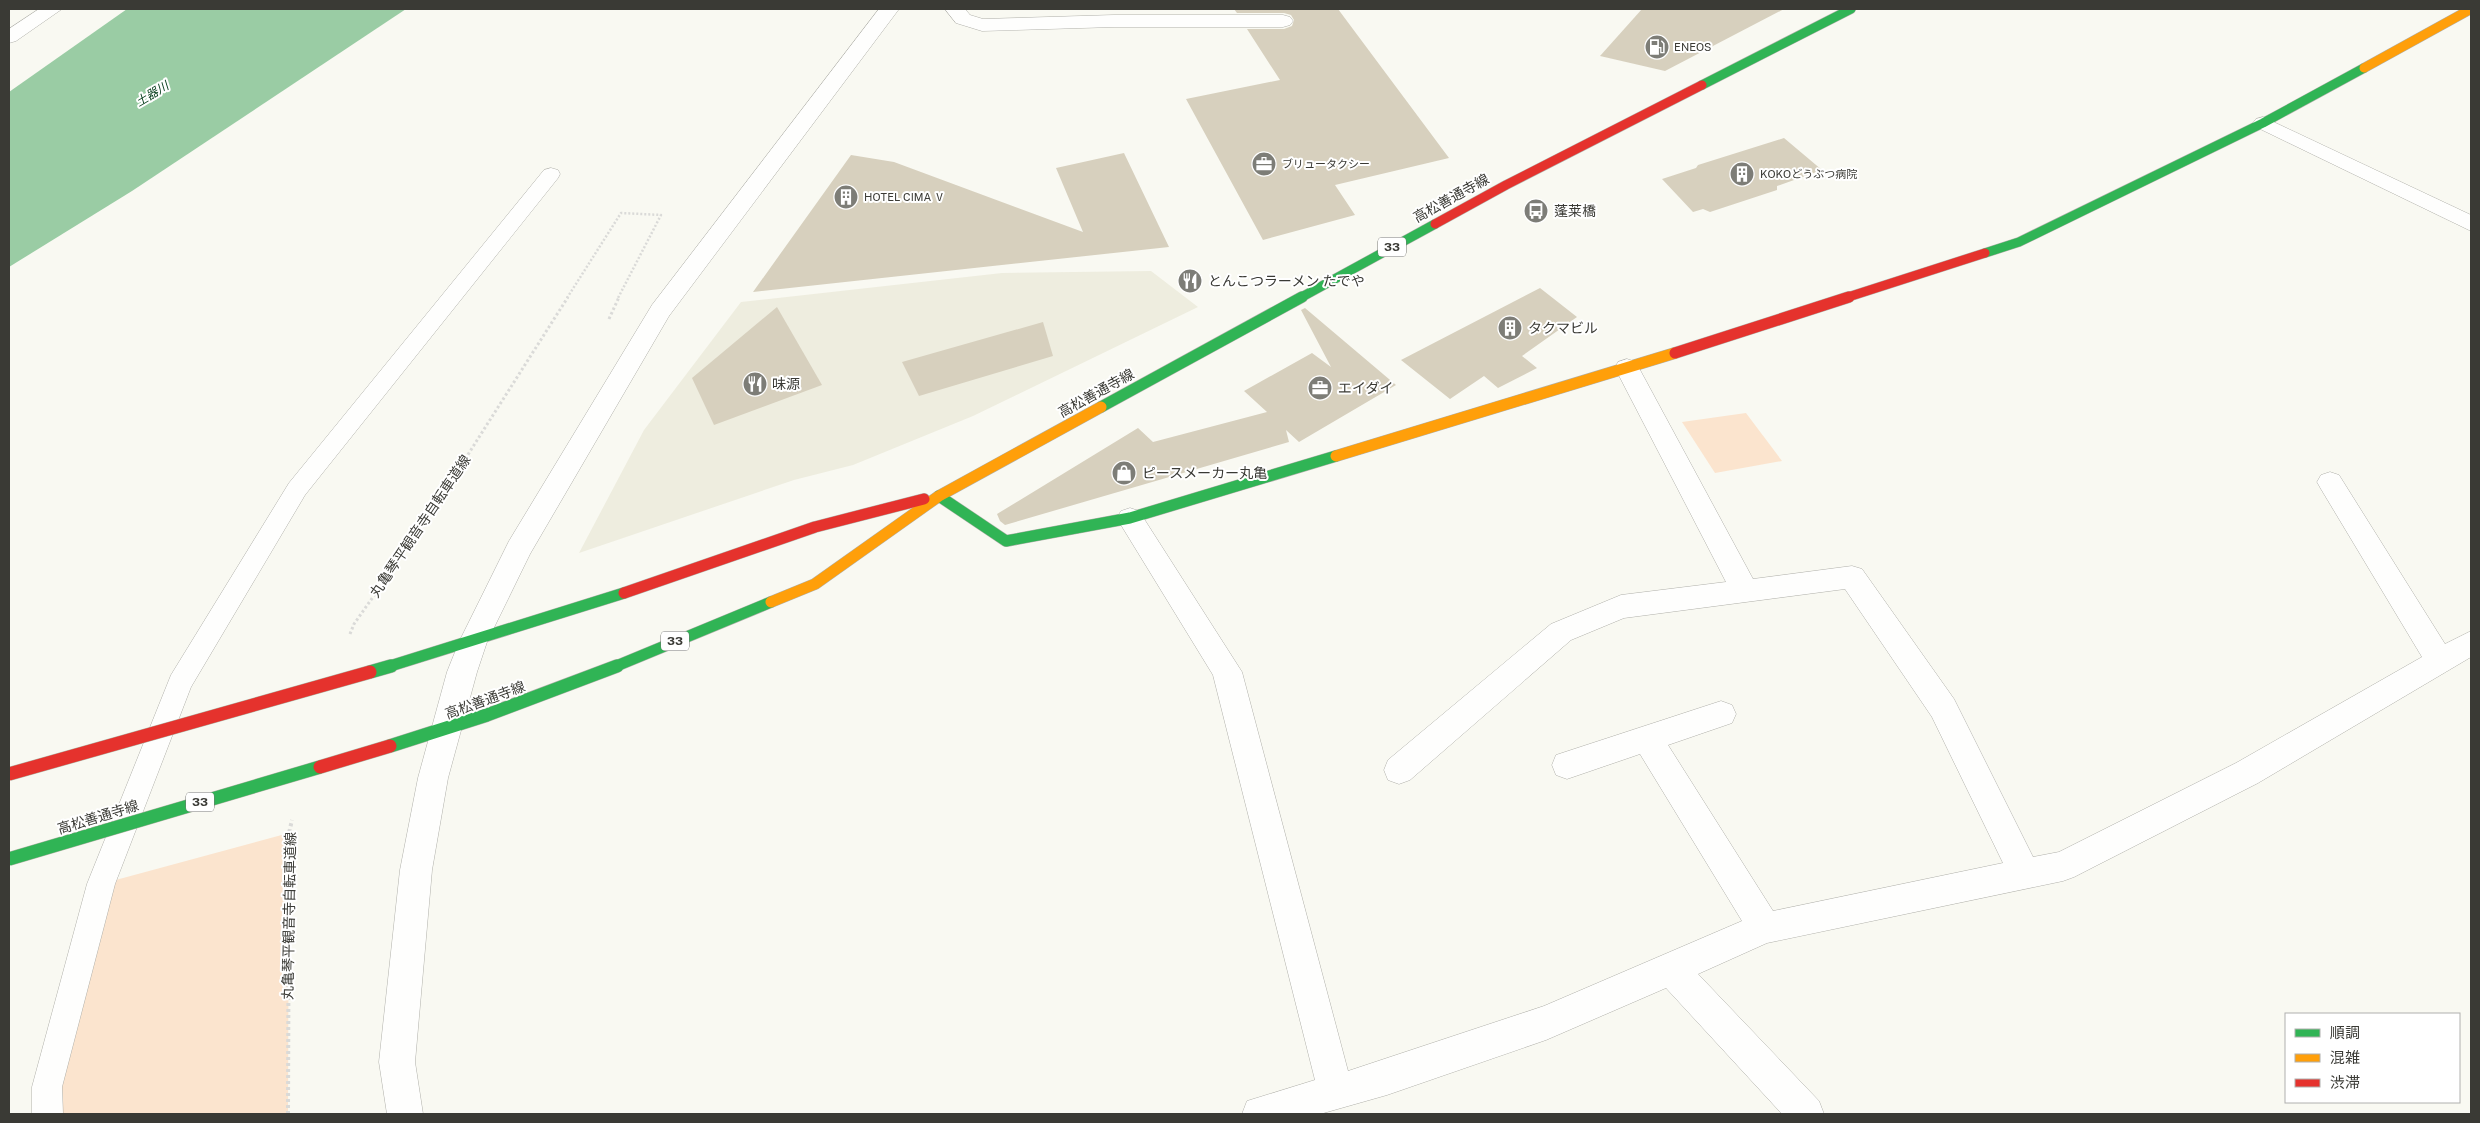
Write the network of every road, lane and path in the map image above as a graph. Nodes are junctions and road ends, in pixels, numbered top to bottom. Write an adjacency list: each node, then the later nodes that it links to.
1 (52, 9): 8 (street)
2 (889, 9): 19 (street)
3 (955, 9): 6 (street)
4 (2471, 9): 9 (main road)
5 (1843, 10): 15 (main road, 高松善通寺線 / 33)
6 (1114, 15): 7 (street)
7 (1283, 21)
8 (9, 37)
9 (2263, 123): 11 (street); 13 (main road)
10 (551, 174): 34 (lane)
11 (2471, 224)
12 (607, 325): 18 (path, 丸亀琴平観音寺自転車道線)
13 (1626, 368): 16 (main road); 17 (street)
14 (2330, 482): 21 (street)
15 (939, 496): 16 (main road); 19 (main road, 高松善通寺線 / 33); 23 (main road, 高松善通寺線 / 33)
16 (1130, 518): 33 (street)
17 (1745, 591): 26 (street); 30 (street)
18 (346, 642)
19 (473, 642): 23 (street); 27 (main road, 高松善通寺線 / 33, bridge)
20 (2471, 644): 21 (street)
21 (2440, 662): 30 (street)
22 (1721, 714): 24 (street)
23 (445, 730): 29 (main road, 高松善通寺線 / 33, bridge); 36 (street)
24 (1647, 738): 25 (street); 31 (street)
25 (1567, 765)
26 (1399, 770)
27 (9, 774)
28 (293, 815): 35 (path, 丸亀琴平観音寺自転車道線)
29 (9, 859)
30 (2024, 873): 31 (street)
31 (1765, 928): 32 (street)
32 (1671, 969): 33 (street); 38 (street)
33 (1336, 1092): 37 (street)
34 (47, 1114)
35 (288, 1114)
36 (404, 1114)
37 (1260, 1114)
38 (1806, 1114)

